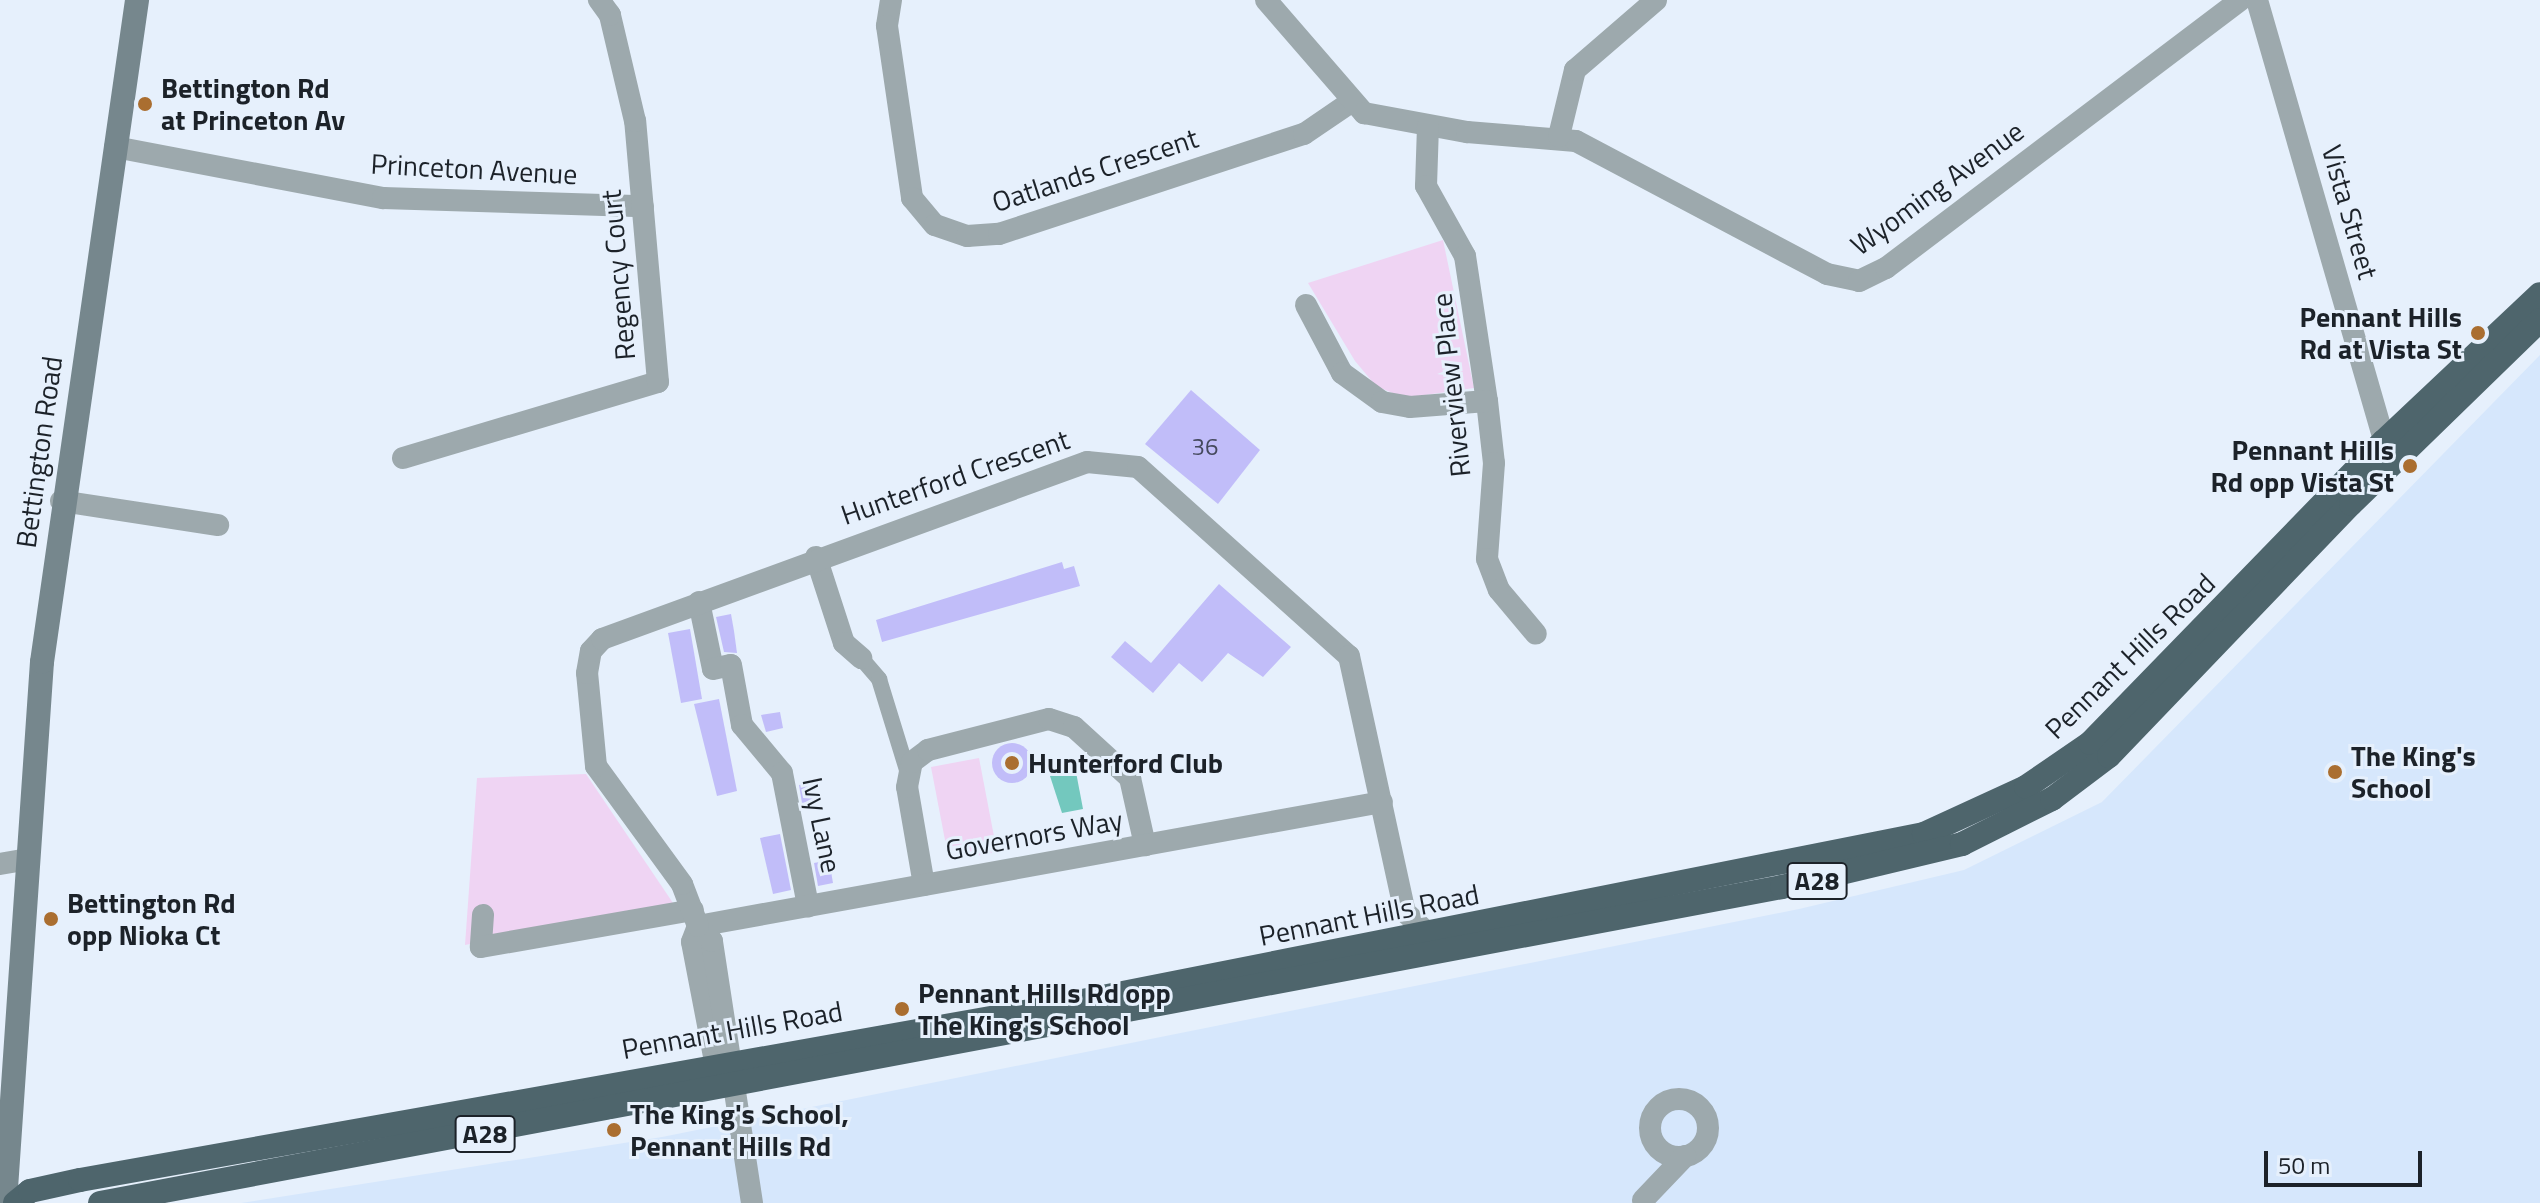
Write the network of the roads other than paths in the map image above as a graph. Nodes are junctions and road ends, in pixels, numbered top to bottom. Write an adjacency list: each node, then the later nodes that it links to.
1 (137, 0): 11 (main road, Bettington Road)
2 (599, 0): 12 (street, Regency Court)
3 (891, 0): 8 (street, Oatlands Crescent)
4 (1266, 0): 8 (street)
5 (1656, 0): 10 (street)
6 (2240, 0): 10 (street, Wyoming Avenue)
7 (2257, 0): 17 (street, Vista Street)
8 (1351, 102): 9 (street, Wyoming Avenue)
9 (1428, 126): 10 (street, Wyoming Avenue); 16 (street, Riverview Place)
10 (1559, 136)
11 (115, 147): 12 (street, Princeton Avenue); 19 (main road, Bettington Road)
12 (643, 206): 18 (street, Regency Court)
13 (2540, 294): 17 (highway, Pennant Hills Road / A28)
14 (1306, 305): 16 (street)
15 (2540, 320): 36 (highway, Pennant Hills Road / A28)
16 (1487, 401): 23 (street, Riverview Place)
17 (2384, 441): 34 (highway, Pennant Hills Road / A28)
18 (403, 458)
19 (61, 501): 20 (street); 28 (main road, Bettington Road)
20 (218, 525)
21 (816, 557): 22 (street, Hunterford Crescent); 24 (street); 26 (street, Hunterford Crescent)
22 (699, 602): 31 (street, Ivy Lane); 33 (street, Hunterford Crescent)
23 (1536, 634)
24 (861, 658): 25 (street)
25 (908, 773): 27 (street); 30 (street)
26 (1382, 802): 27 (street, Governors Way); 34 (street, Hunterford Crescent)
27 (1145, 845): 30 (street, Governors Way)
28 (27, 859): 29 (street); 40 (main road, Bettington Road)
29 (0, 864)
30 (924, 885): 31 (street, Governors Way)
31 (808, 906): 33 (street, Governors Way)
32 (483, 915): 33 (street, Governors Way)
33 (695, 918): 35 (street, Hunterford Crescent)
34 (1429, 934): 35 (highway, Pennant Hills Road / A28)
35 (725, 1061): 36 (street, Hunterford Crescent); 41 (highway, Pennant Hills Road / A28)
36 (731, 1088): 42 (highway, Pennant Hills Road / A28); 43 (street)
37 (1658, 1149): 38 (street); 38 (street); 39 (street)
38 (1685, 1156): 39 (street)
39 (1643, 1201)
40 (5, 1203)
41 (15, 1203)
42 (100, 1203)
43 (752, 1203)

